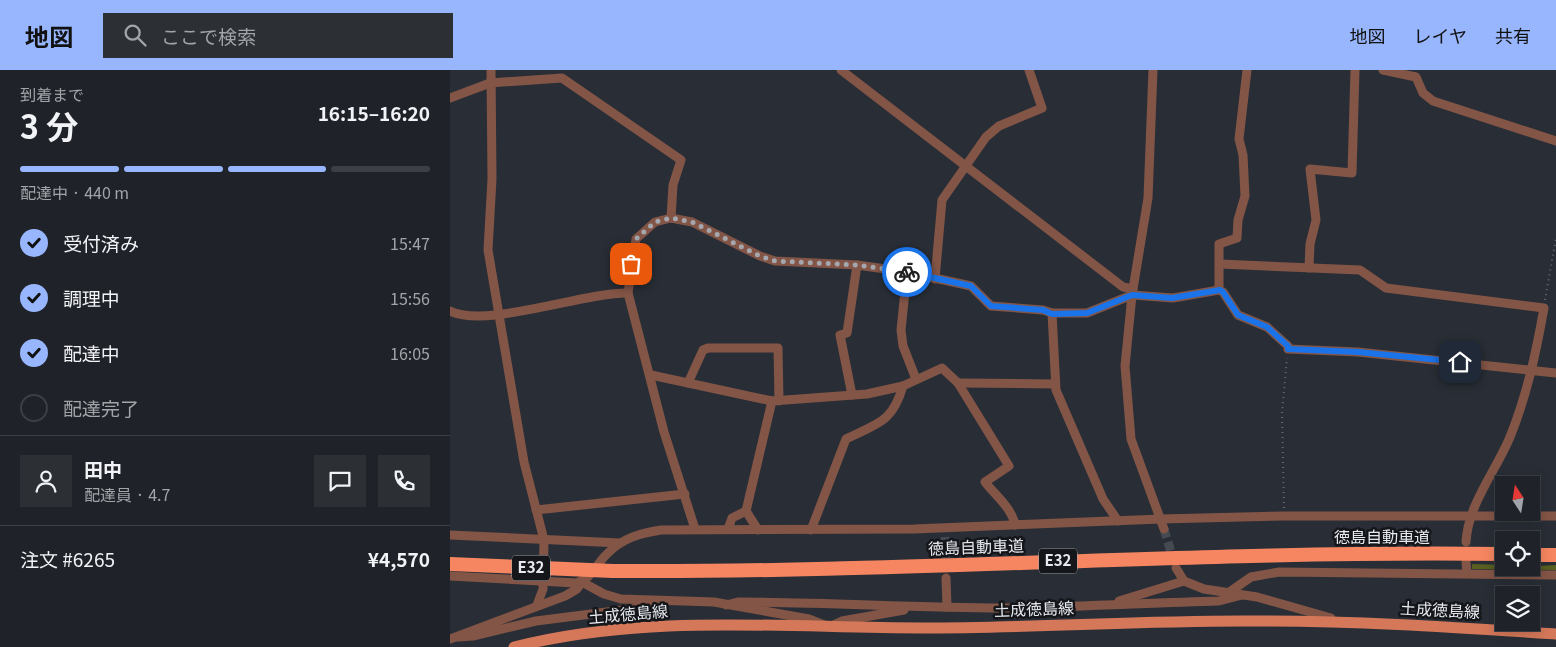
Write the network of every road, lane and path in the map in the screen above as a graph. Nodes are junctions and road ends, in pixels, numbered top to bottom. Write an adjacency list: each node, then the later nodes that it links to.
1 (491, 70): 9 (street)
2 (841, 70): 12 (street)
3 (1029, 70): 12 (street)
4 (1152, 70): 21 (street)
5 (1247, 70): 15 (street)
6 (1355, 70): 17 (street)
7 (1383, 70): 11 (street)
8 (564, 74): 9 (street); 13 (street)
9 (490, 83): 10 (street); 25 (street)
10 (450, 98)
11 (1556, 141)
12 (966, 166): 19 (street); 21 (street)
13 (671, 218): 16 (street); 22 (street)
14 (1556, 238): 23 (path)
15 (1220, 264): 17 (street); 20 (street)
16 (857, 265): 18 (street); 36 (street)
17 (1309, 268): 23 (street)
18 (908, 272): 19 (street); 31 (street)
19 (935, 279): 26 (street)
20 (1220, 290): 21 (street); 27 (street)
21 (1133, 292): 26 (street); 44 (street)
22 (628, 293): 25 (street); 30 (street)
23 (1544, 308): 28 (street)
24 (451, 312): 25 (street)
25 (499, 314): 39 (street)
26 (1052, 314): 34 (street)
27 (1288, 349): 28 (street); 41 (path)
28 (1532, 370): 29 (street); 42 (street)
29 (1556, 373)
30 (651, 375): 32 (street); 38 (street)
31 (916, 379): 33 (street); 35 (street)
32 (688, 383): 37 (street); 37 (street)
33 (958, 383): 34 (street); 46 (street)
34 (1056, 384): 45 (street)
35 (903, 386): 36 (street); 51 (street)
36 (852, 395): 37 (street)
37 (776, 401): 40 (street)
38 (685, 494): 39 (street); 47 (street)
39 (536, 510): 53 (street)
40 (746, 511): 48 (street); 50 (street)
41 (1284, 516): 42 (street); 44 (street)
42 (1471, 516): 43 (street); 54 (street)
43 (1556, 516)
44 (1161, 519): 45 (street); 49 (street)
45 (1118, 521): 46 (street)
46 (1015, 525): 51 (street)
47 (695, 529): 48 (street); 55 (street)
48 (728, 529): 50 (street)
49 (1164, 529)
50 (758, 530): 51 (street)
51 (811, 530)
52 (450, 535): 53 (street)
53 (544, 540): 55 (street); 68 (street)
54 (1466, 542)
55 (620, 543): 67 (street)
56 (1495, 554): 60 (highway, 徳島自動車道 / E32, bridge)
57 (1540, 555): 58 (highway)
58 (1556, 555)
59 (1466, 562): 62 (street)
60 (450, 564)
61 (1176, 568): 66 (street)
62 (1467, 573): 63 (street); 69 (street)
63 (1556, 575)
64 (450, 576): 68 (street)
65 (946, 578): 76 (street)
66 (1184, 581): 69 (street); 72 (street)
67 (582, 582): 68 (street); 71 (street); 73 (street)
68 (544, 583): 73 (street)
69 (1228, 593): 70 (street)
70 (1242, 595): 72 (street); 77 (street)
71 (678, 601): 74 (street); 80 (street)
72 (1110, 604): 76 (street)
73 (537, 605): 80 (street)
74 (726, 605): 75 (street); 78 (street)
75 (914, 606): 76 (street); 78 (street)
76 (947, 607)
77 (1352, 623): 78 (main road, 土成徳島線); 79 (main road, 土成徳島線)
78 (829, 627): 81 (main road, 土成徳島線)
79 (1556, 634)
80 (451, 637)
81 (514, 647)

